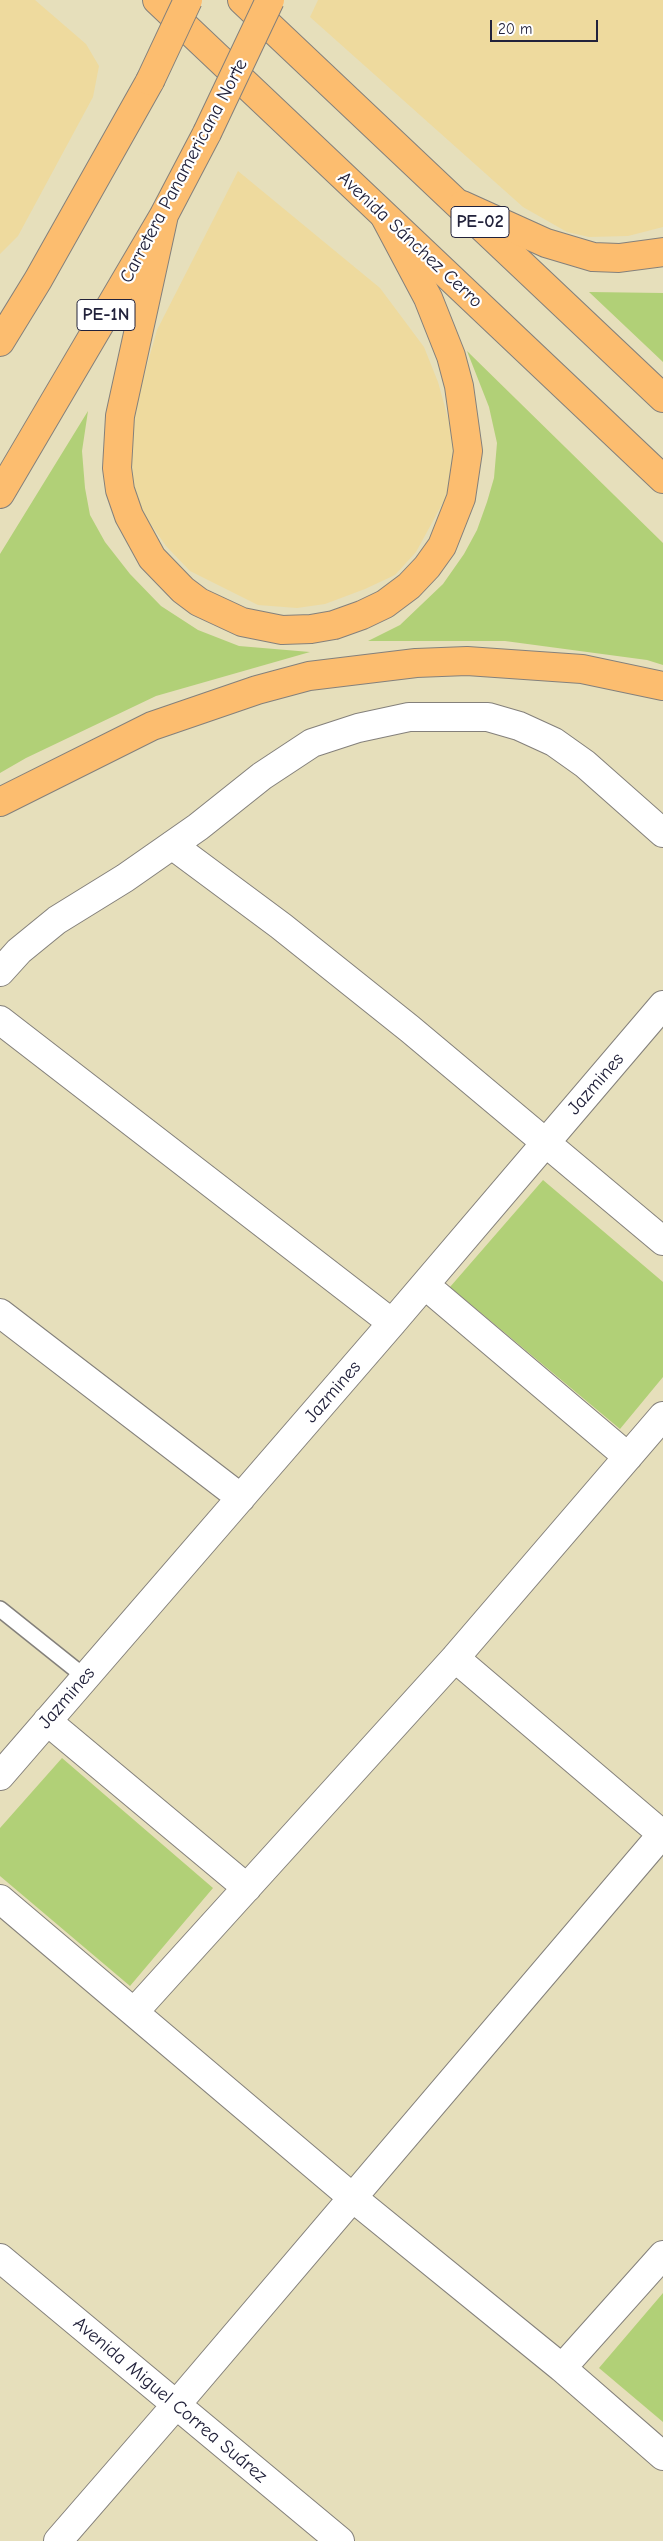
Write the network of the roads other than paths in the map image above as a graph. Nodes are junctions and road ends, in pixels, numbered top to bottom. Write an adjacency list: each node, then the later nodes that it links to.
1 (157, 0): 7 (highway, Avenida Sánchez Cerro)
2 (188, 0): 9 (highway, bridge)
3 (242, 0): 5 (highway, PE-02)
4 (270, 0): 6 (highway, Carretera Panamericana Norte / PE-1N, bridge)
5 (462, 205): 8 (highway); 12 (highway, PE-02)
6 (164, 215): 7 (highway); 14 (highway, Carretera Panamericana Norte / PE-1N)
7 (385, 217): 13 (highway, Avenida Sánchez Cerro)
8 (663, 252)
9 (38, 280): 10 (highway); 11 (highway)
10 (0, 314)
11 (0, 342)
12 (663, 398)
13 (663, 479)
14 (0, 494)
15 (663, 686): 16 (highway)
16 (0, 802)
17 (663, 833): 18 (street)
18 (172, 845): 19 (street); 22 (street)
19 (0, 972)
20 (663, 1005): 22 (street, Jazmines)
21 (0, 1020): 26 (street)
22 (545, 1143): 23 (street); 24 (street, Jazmines)
23 (663, 1241)
24 (425, 1284): 26 (street, Jazmines); 28 (street)
25 (0, 1313): 29 (street)
26 (392, 1323): 29 (street, Jazmines)
27 (663, 1416): 28 (street)
28 (628, 1457): 31 (street)
29 (241, 1498): 32 (street, Jazmines)
30 (0, 1609): 32 (lane)
31 (455, 1658): 35 (street); 36 (street)
32 (85, 1677): 33 (street, Jazmines)
33 (46, 1721): 34 (street, Jazmines); 36 (street)
34 (0, 1776)
35 (663, 1834): 39 (street)
36 (247, 1888): 38 (street)
37 (0, 1899): 38 (street)
38 (135, 2011): 39 (street)
39 (353, 2198): 42 (street); 43 (street)
40 (663, 2255): 42 (street)
41 (0, 2258): 43 (street, Avenida Miguel Correa Suárez)
42 (562, 2368): 44 (street)
43 (176, 2405): 45 (street); 46 (street, Avenida Miguel Correa Suárez)
44 (663, 2456)
45 (58, 2541)
46 (340, 2541)

